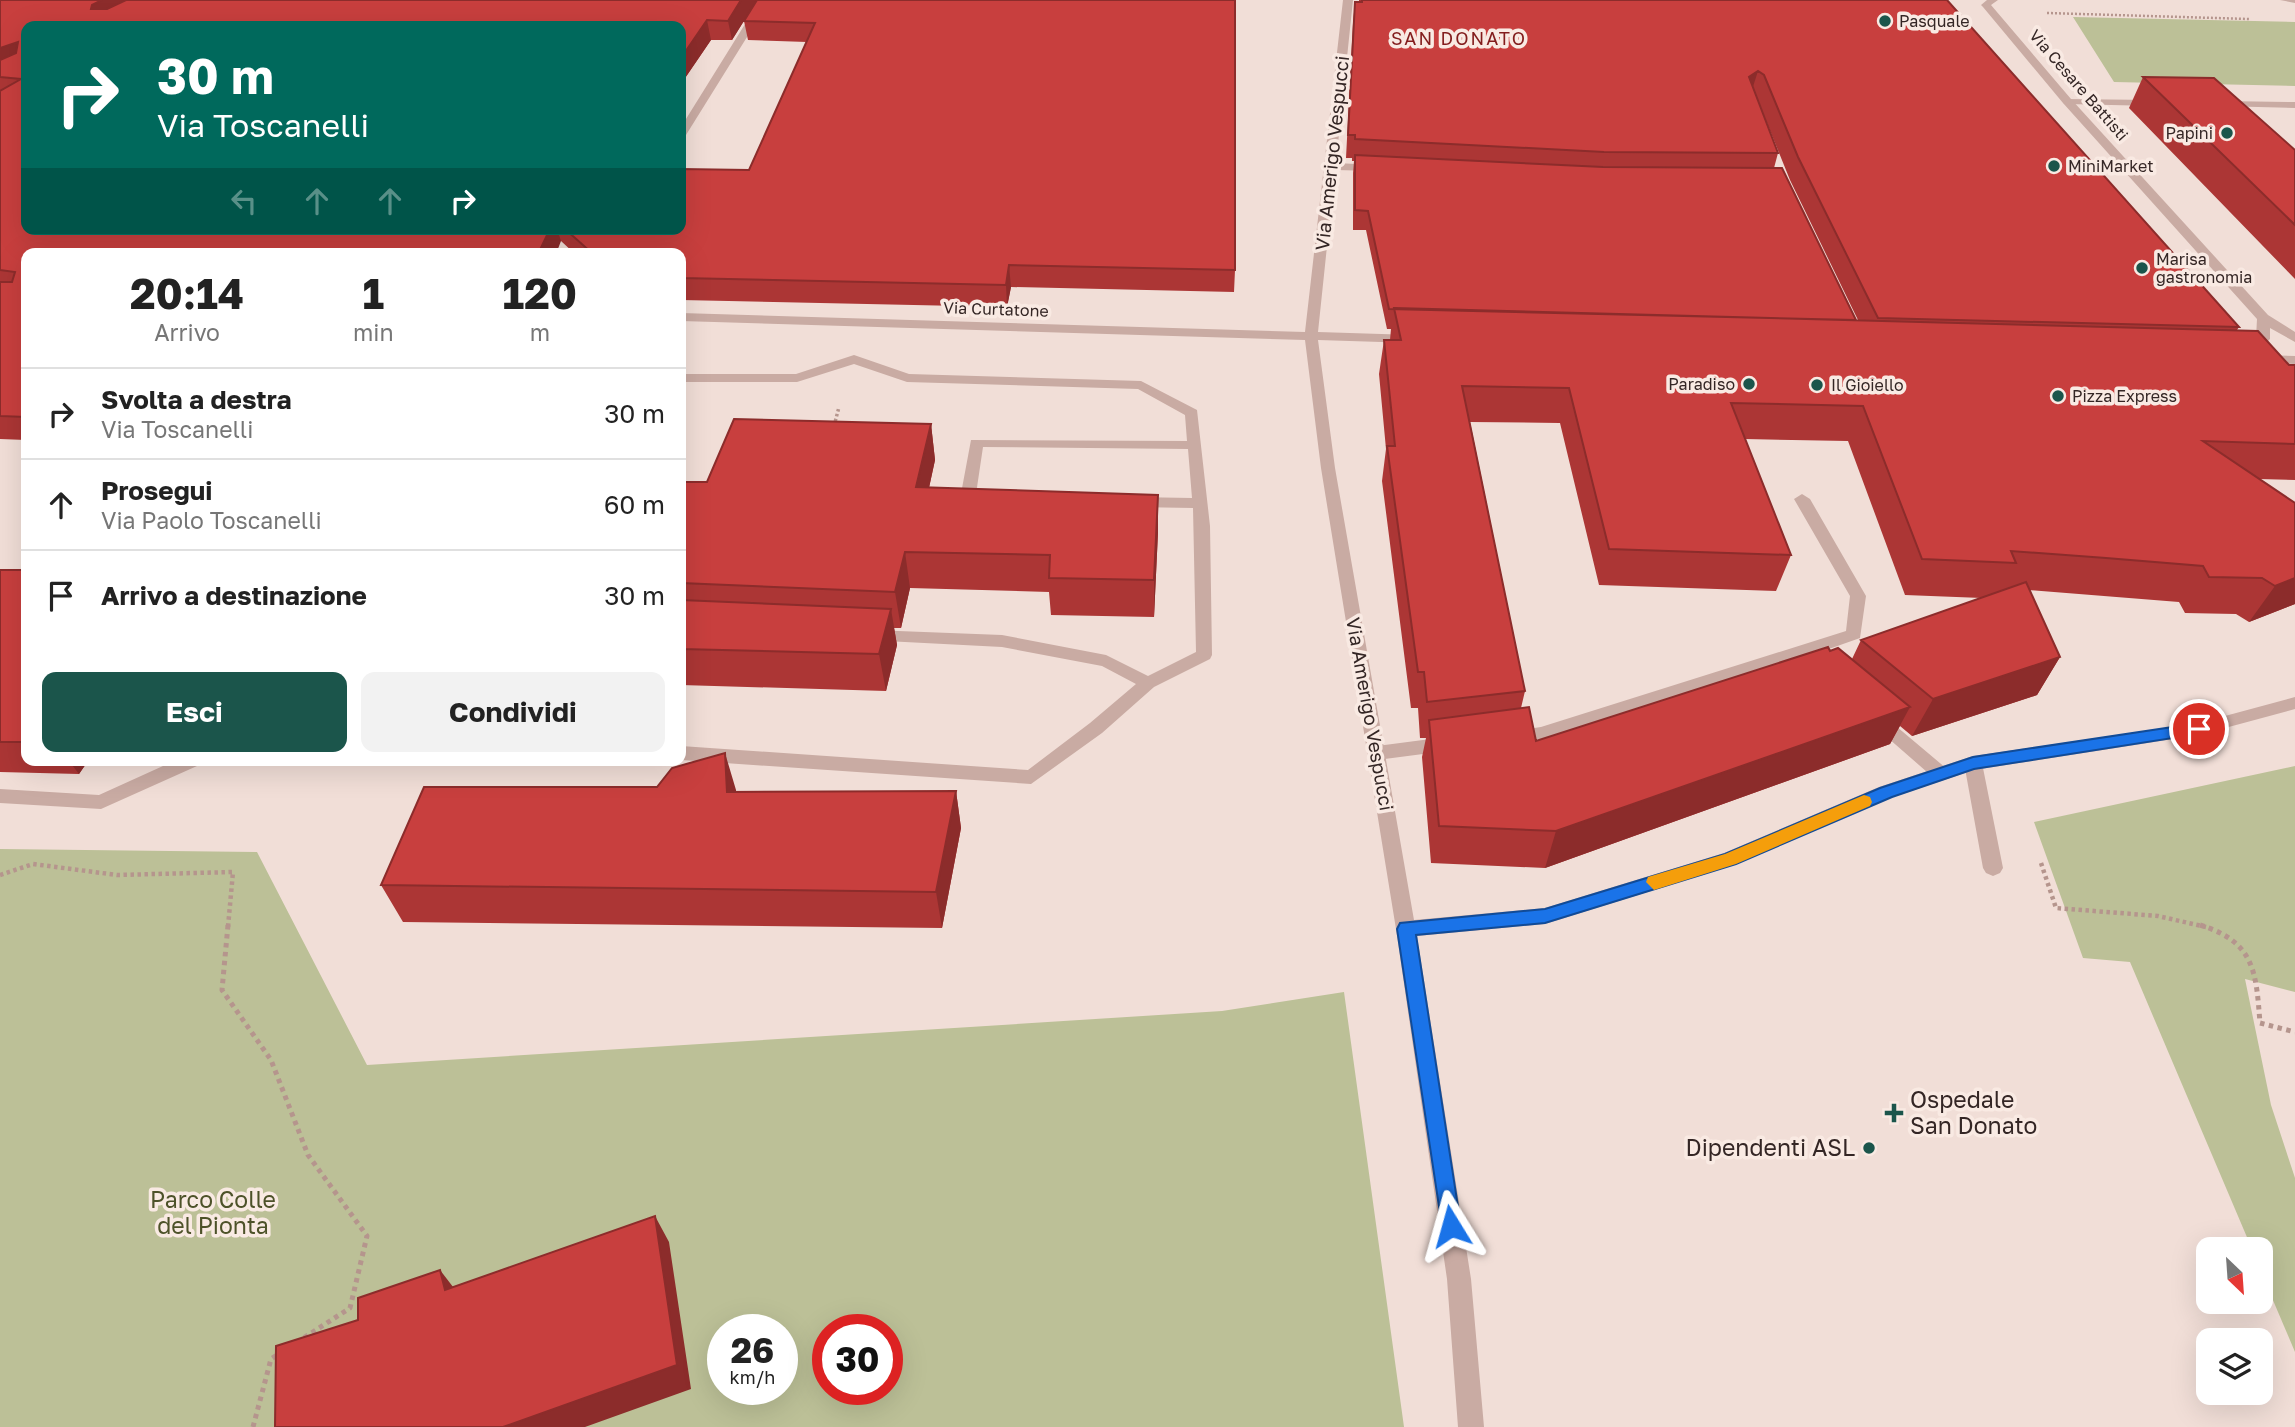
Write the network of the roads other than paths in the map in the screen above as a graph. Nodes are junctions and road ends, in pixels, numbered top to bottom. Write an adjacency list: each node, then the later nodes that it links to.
1 (765, 0): 10 (street)
2 (1348, 0): 11 (street, Via Amerigo Vespucci)
3 (2285, 0): 4 (street)
4 (2295, 0)
5 (1987, 4): 6 (street, Via Cesare Battisti)
6 (2067, 101): 7 (street); 14 (street, Via Cesare Battisti)
7 (2161, 103)
8 (2215, 104): 9 (street)
9 (2295, 105)
10 (686, 127)
11 (1332, 166): 12 (street); 15 (street, Via Amerigo Vespucci)
12 (1385, 168)
13 (686, 317): 15 (street, Via Curtatone)
14 (2263, 318): 16 (street, Via Cesare Battisti); 18 (street)
15 (1311, 336): 17 (street, Via Curtatone); 33 (street, Via Amerigo Vespucci)
16 (2295, 338)
17 (1421, 339)
18 (2295, 360)
19 (686, 378): 20 (street)
20 (1195, 445): 21 (street); 24 (street)
21 (996, 499)
22 (1802, 499): 26 (street)
23 (1118, 502): 24 (street)
24 (1200, 503): 28 (street)
25 (848, 635): 28 (street)
26 (1799, 653): 27 (street); 31 (street)
27 (1830, 679)
28 (1149, 683): 34 (street)
29 (2295, 703): 35 (street)
30 (1860, 705): 37 (street)
31 (1500, 738)
32 (1459, 743): 33 (street)
33 (1377, 752): 40 (street, Via Amerigo Vespucci)
34 (686, 753)
35 (1973, 763): 37 (street); 39 (street)
36 (180, 766): 38 (street)
37 (1941, 774): 40 (street)
38 (0, 796)
39 (1993, 868)
40 (1406, 929): 41 (street, Via Amerigo Vespucci)
41 (1471, 1427)

